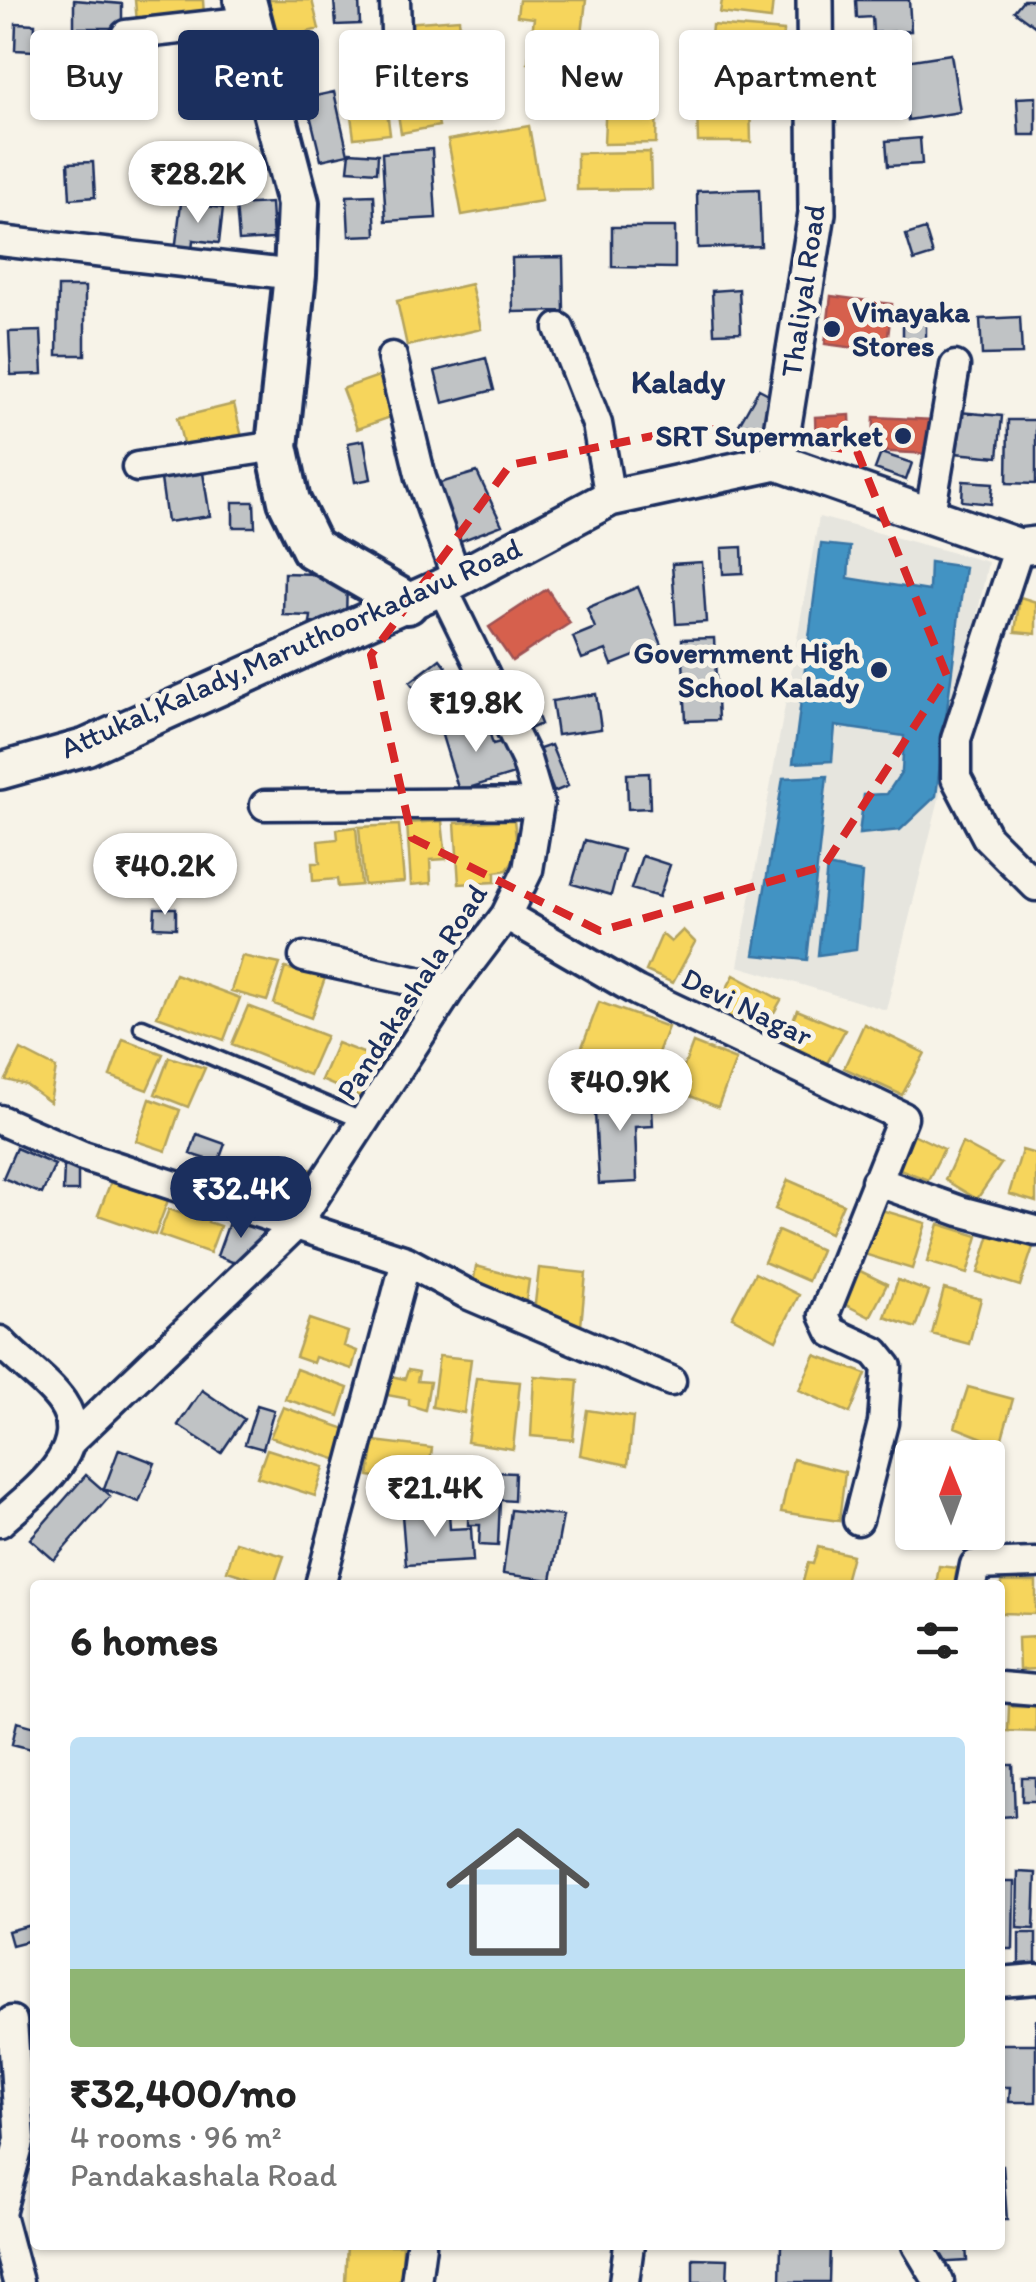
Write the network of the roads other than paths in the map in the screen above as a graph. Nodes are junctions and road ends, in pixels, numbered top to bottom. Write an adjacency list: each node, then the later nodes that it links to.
1 (395, 0): 5 (street)
2 (815, 0): 12 (street, Thaliyal Road)
3 (248, 10): 4 (street); 7 (main road)
4 (146, 30)
5 (396, 30)
6 (0, 241): 7 (street)
7 (296, 275): 11 (main road)
8 (559, 328): 14 (street)
9 (392, 357): 17 (street, Pandakashala Road)
10 (955, 366): 15 (street)
11 (277, 446): 13 (street); 17 (main road)
12 (777, 462): 14 (street, Attukal,Kalady,Maruthoorkadavu Road); 15 (street)
13 (137, 467)
14 (610, 498): 17 (street, Attukal,Kalady,Maruthoorkadavu Road)
15 (930, 514): 16 (street)
16 (1027, 546): 21 (street)
17 (435, 590): 18 (street, Attukal,Kalady,Maruthoorkadavu Road); 19 (street, Pandakashala Road)
18 (0, 771)
19 (539, 803): 20 (street); 22 (street, Pandakashala Road)
20 (265, 805)
21 (1036, 886)
22 (506, 915): 24 (street, Pandakashala Road); 28 (street, Devi Nagar)
23 (304, 957): 24 (street)
24 (450, 989): 26 (street, Pandakashala Road)
25 (142, 1027): 26 (lane)
26 (366, 1122): 29 (street, Pandakashala Road)
27 (1, 1128): 29 (street)
28 (876, 1181): 30 (street); 35 (street, Devi Nagar)
29 (296, 1225): 31 (street); 34 (street, Pandakashala Road)
30 (1036, 1231)
31 (406, 1261): 33 (street); 38 (street)
32 (0, 1341): 34 (street)
33 (670, 1382)
34 (71, 1442): 36 (street, Pandakashala Road)
35 (858, 1520)
36 (0, 1522)
37 (1036, 1563): 39 (street)
38 (321, 1580)
39 (972, 1580)
40 (1005, 1687): 41 (street)
41 (1036, 1690)
42 (1036, 1978): 43 (street)
43 (1005, 1981)
44 (16, 2021): 45 (street)
45 (0, 2214): 49 (street)
46 (421, 2250): 50 (street)
47 (629, 2250): 51 (street)
48 (920, 2250): 52 (street)
49 (18, 2282)
50 (416, 2282)
51 (624, 2282)
52 (939, 2282)

